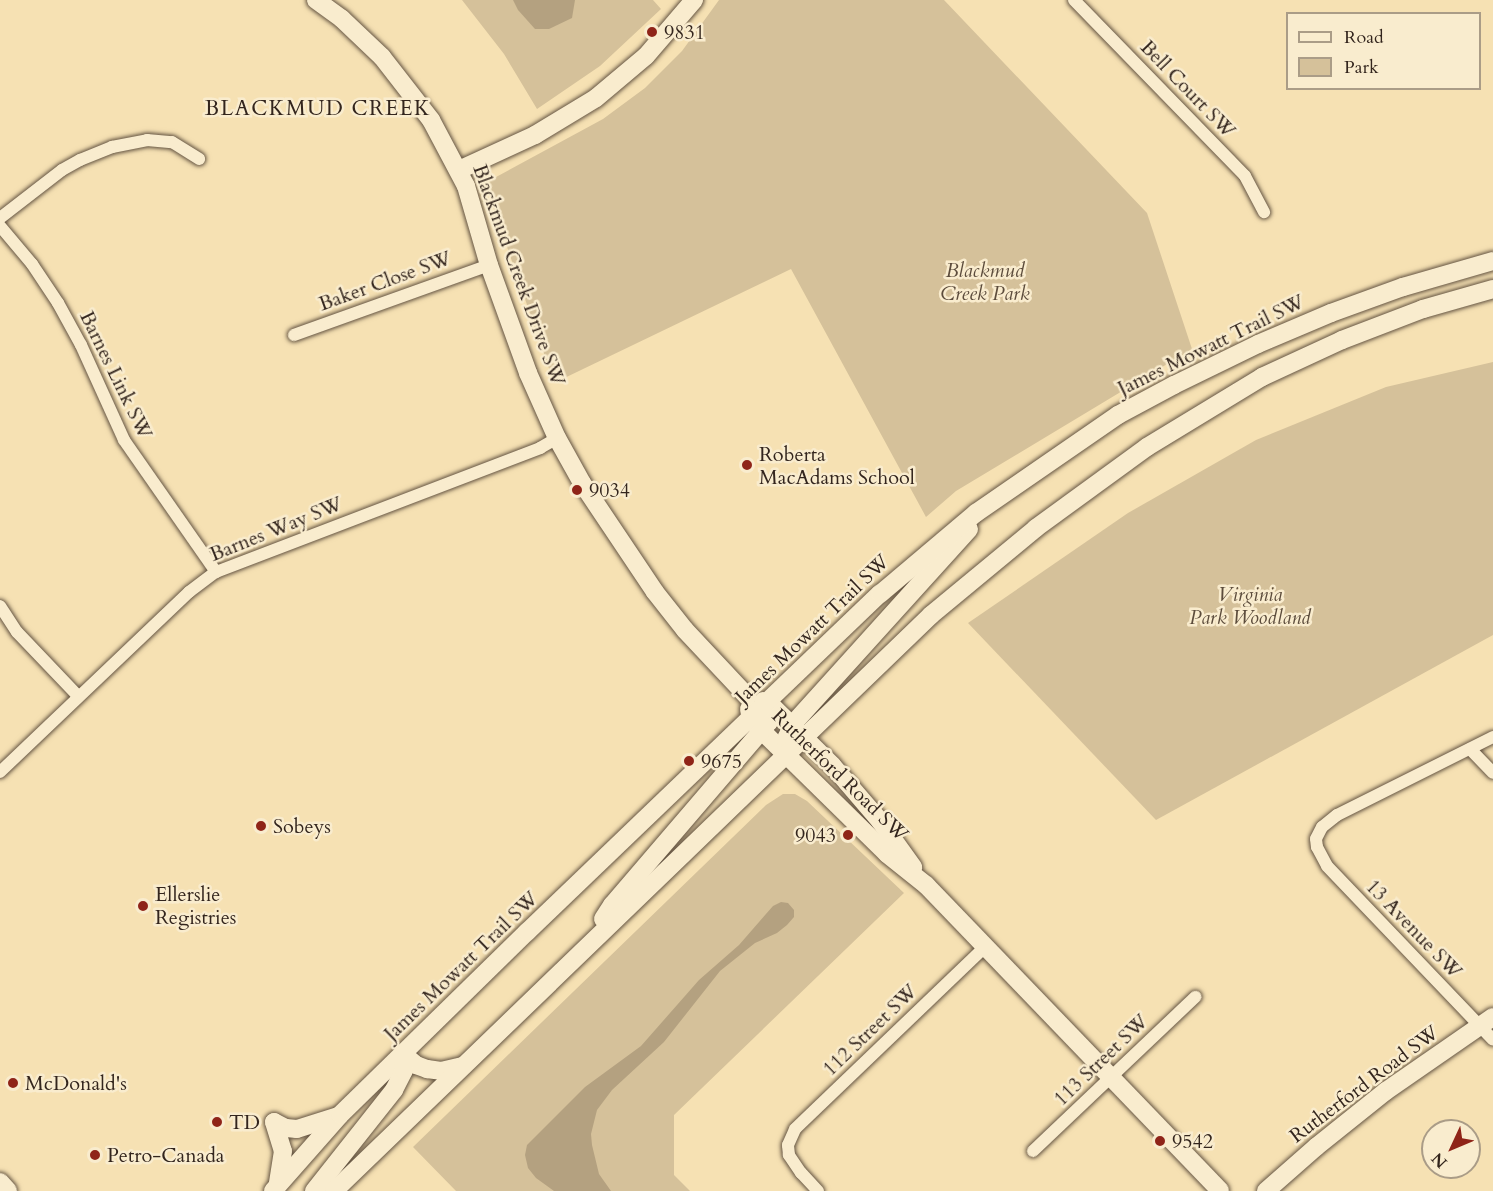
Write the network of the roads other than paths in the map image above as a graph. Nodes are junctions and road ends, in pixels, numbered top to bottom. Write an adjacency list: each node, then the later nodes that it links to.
1 (316, 0): 5 (main road, Blackmud Creek Drive SW)
2 (694, 0): 5 (main road)
3 (1074, 0): 6 (street, Bell Court SW)
4 (200, 159): 7 (street)
5 (459, 170): 10 (main road, Blackmud Creek Drive SW)
6 (1264, 212)
7 (0, 218)
8 (0, 226): 15 (street, Barnes Link SW)
9 (1493, 261): 14 (main road, James Mowatt Trail SW)
10 (489, 265): 12 (street, Baker Close SW); 13 (main road, Blackmud Creek Drive SW)
11 (1493, 290): 21 (main road)
12 (294, 335)
13 (557, 438): 15 (street, Barnes Way SW); 18 (main road, Blackmud Creek Drive SW)
14 (994, 500): 19 (main road, James Mowatt Trail SW); 21 (main road)
15 (216, 572): 17 (street, Barnes Way SW)
16 (0, 606): 17 (street)
17 (78, 696): 25 (street, Barnes Way SW)
18 (747, 696): 19 (main road, Rutherford Road SW); 20 (main road, Rutherford Road SW)
19 (768, 702): 20 (main road, James Mowatt Trail SW); 21 (main road, Rutherford Road SW)
20 (756, 725): 24 (main road, Rutherford Road SW); 29 (main road); 33 (main road, James Mowatt Trail SW)
21 (798, 731): 24 (main road); 27 (main road, Rutherford Road SW)
22 (1493, 737): 23 (street)
23 (1470, 749): 26 (street); 31 (street, 13 Avenue SW)
24 (785, 755): 27 (main road, Rutherford Road SW); 29 (main road)
25 (0, 772)
26 (1493, 773)
27 (926, 885): 28 (main road, Rutherford Road SW)
28 (985, 947): 35 (main road, Rutherford Road SW); 43 (street, 112 Street SW)
29 (585, 948): 34 (main road)
30 (1195, 997): 35 (street, 113 Street SW)
31 (1486, 1022): 32 (street, 13 Avenue SW); 45 (main road, Rutherford Road SW)
32 (1493, 1040)
33 (403, 1054): 34 (main road); 36 (main road, James Mowatt Trail SW); 41 (main road)
34 (462, 1066): 42 (main road)
35 (1111, 1078): 37 (street, 113 Street SW); 44 (main road, Rutherford Road SW)
36 (340, 1115): 39 (main road, James Mowatt Trail SW); 39 (main road)
37 (1033, 1152)
38 (0, 1182): 40 (main road)
39 (275, 1189)
40 (8, 1191)
41 (314, 1191)
42 (334, 1191)
43 (818, 1191)
44 (1220, 1191)
45 (1266, 1191)

